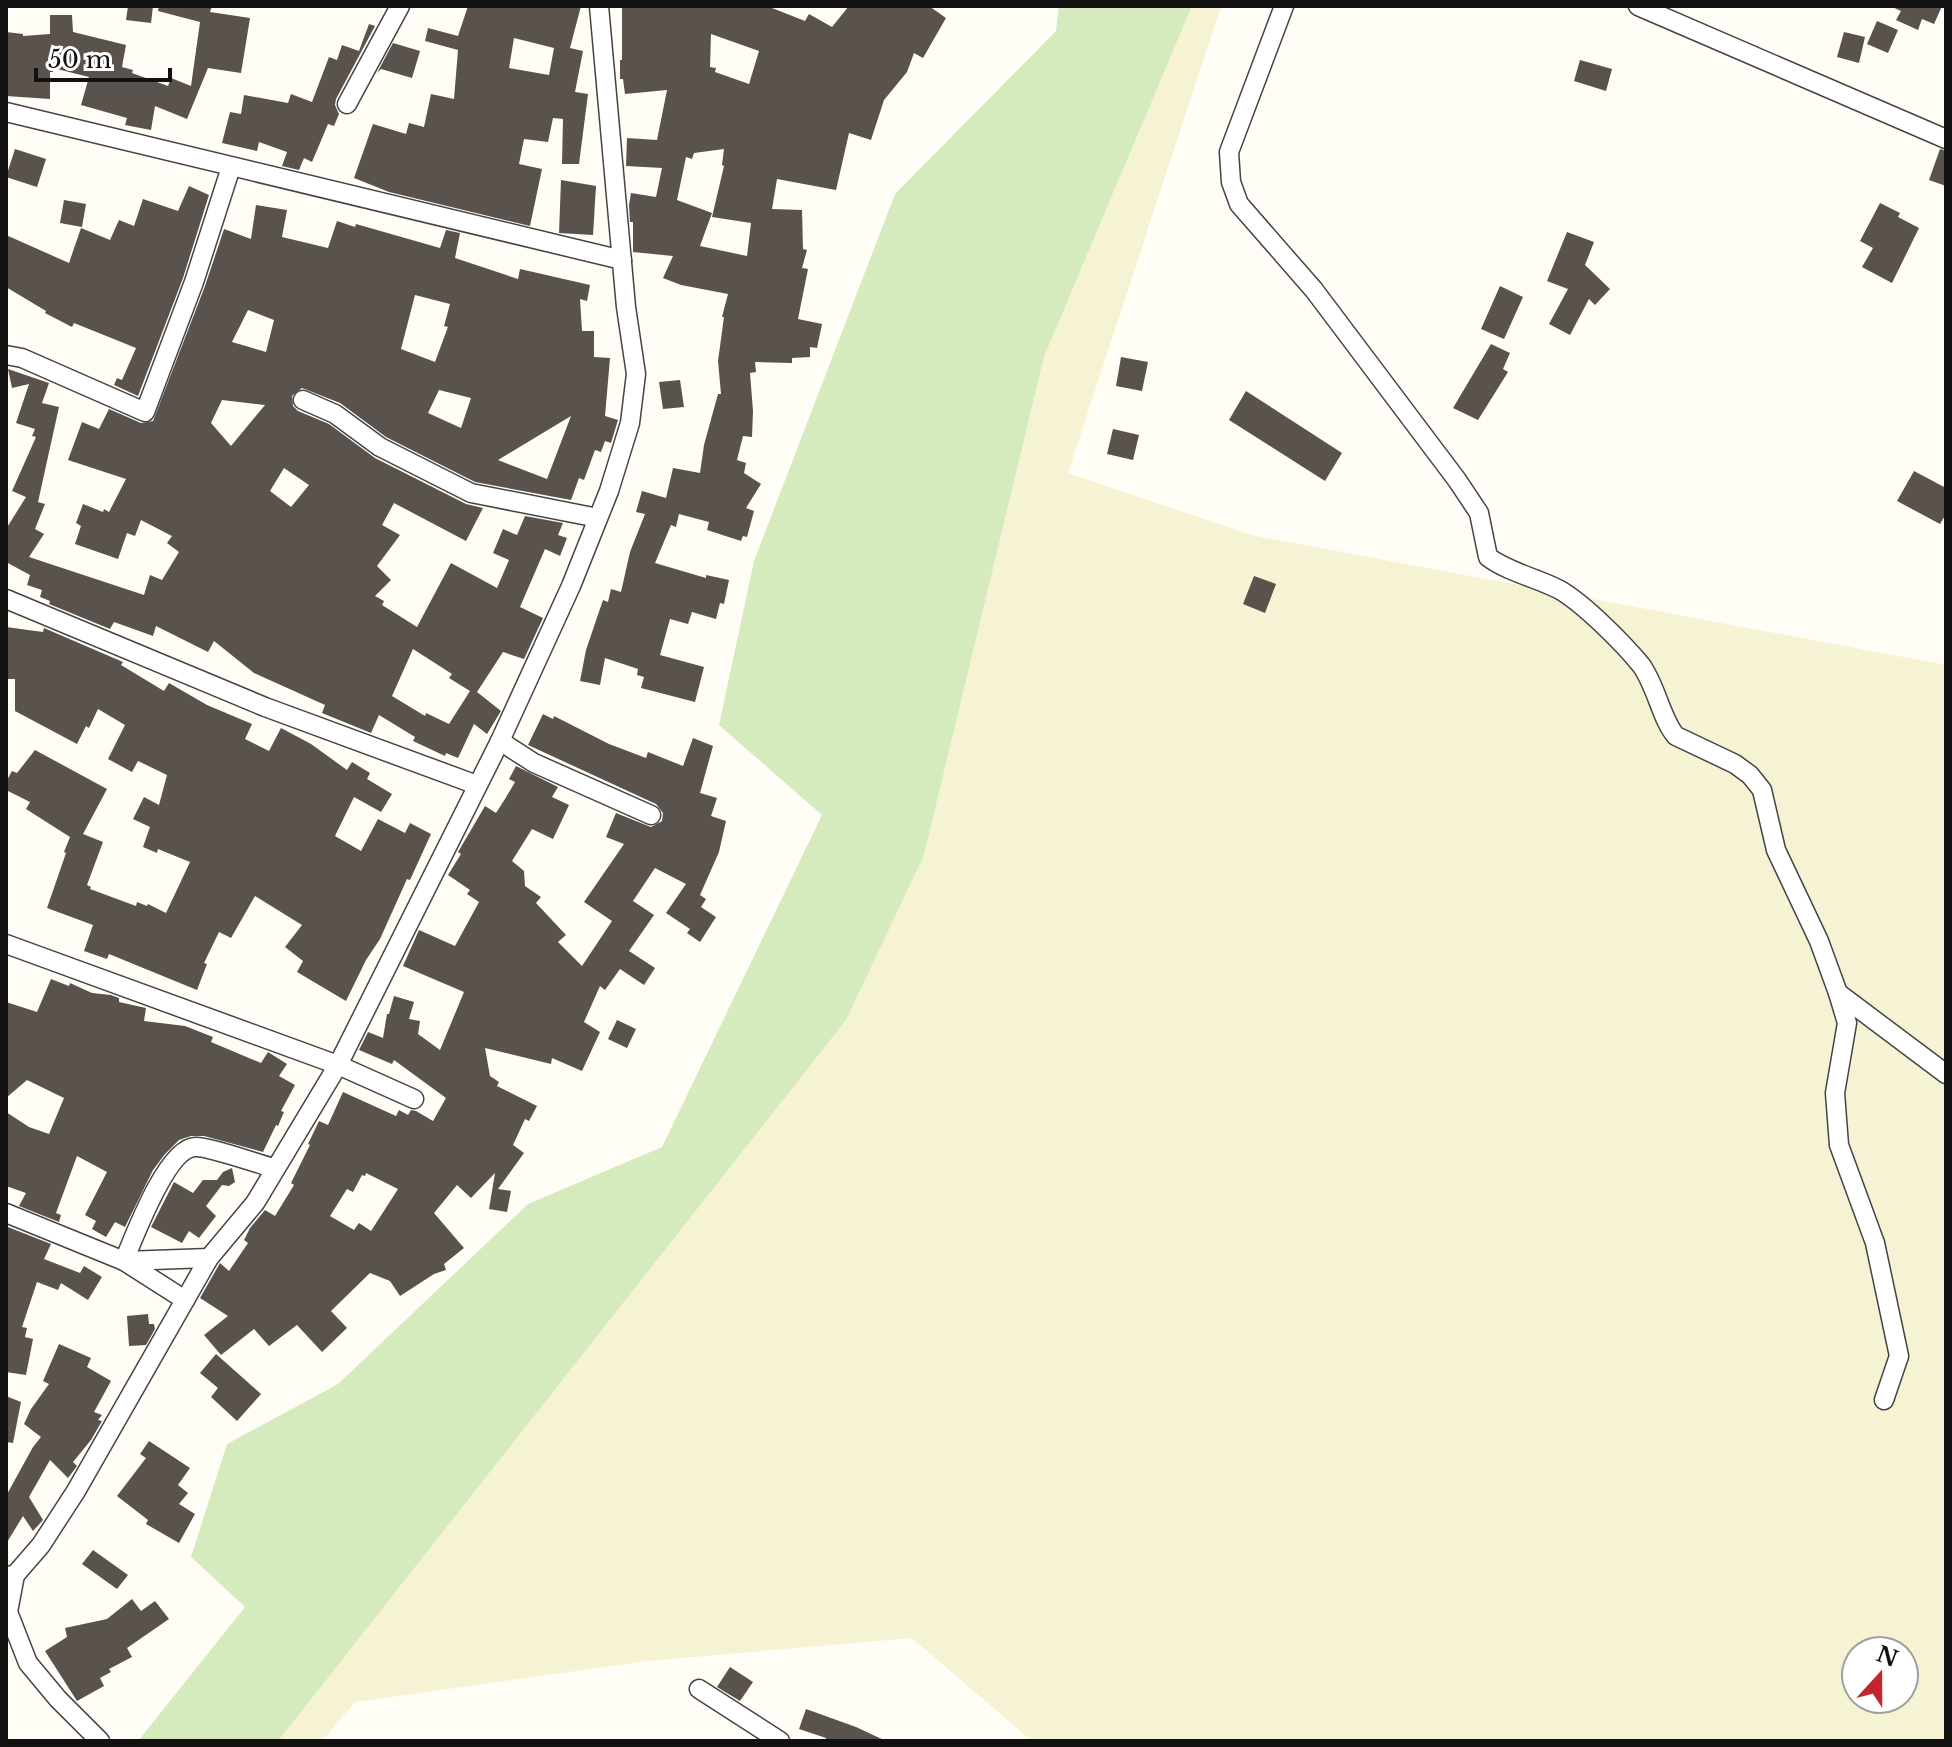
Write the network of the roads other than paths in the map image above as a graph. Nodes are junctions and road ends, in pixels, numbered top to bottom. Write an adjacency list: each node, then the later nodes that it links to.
1 (400, 6): 5 (street)
2 (599, 6): 9 (street)
3 (1284, 6): 18 (street)
4 (1638, 6): 7 (street)
5 (347, 104)
6 (6, 112): 8 (street)
7 (1946, 139)
8 (231, 167): 9 (street); 10 (street)
9 (622, 260): 12 (street)
10 (6, 355)
11 (303, 400): 12 (street)
12 (598, 518): 14 (street)
13 (6, 599): 15 (street)
14 (500, 741): 15 (street); 16 (street)
15 (477, 785): 19 (street)
16 (651, 815)
17 (6, 944): 19 (street)
18 (1838, 993): 20 (street); 27 (street)
19 (338, 1065): 21 (street); 22 (street)
20 (1946, 1074)
21 (414, 1099)
22 (274, 1168): 24 (street); 25 (street)
23 (6, 1213): 25 (street)
24 (209, 1258): 25 (street); 26 (street)
25 (124, 1261): 26 (street)
26 (185, 1300): 28 (street)
27 (1884, 1400)
28 (10, 1576): 30 (street)
29 (699, 1689): 31 (street)
30 (100, 1741)
31 (780, 1741)

